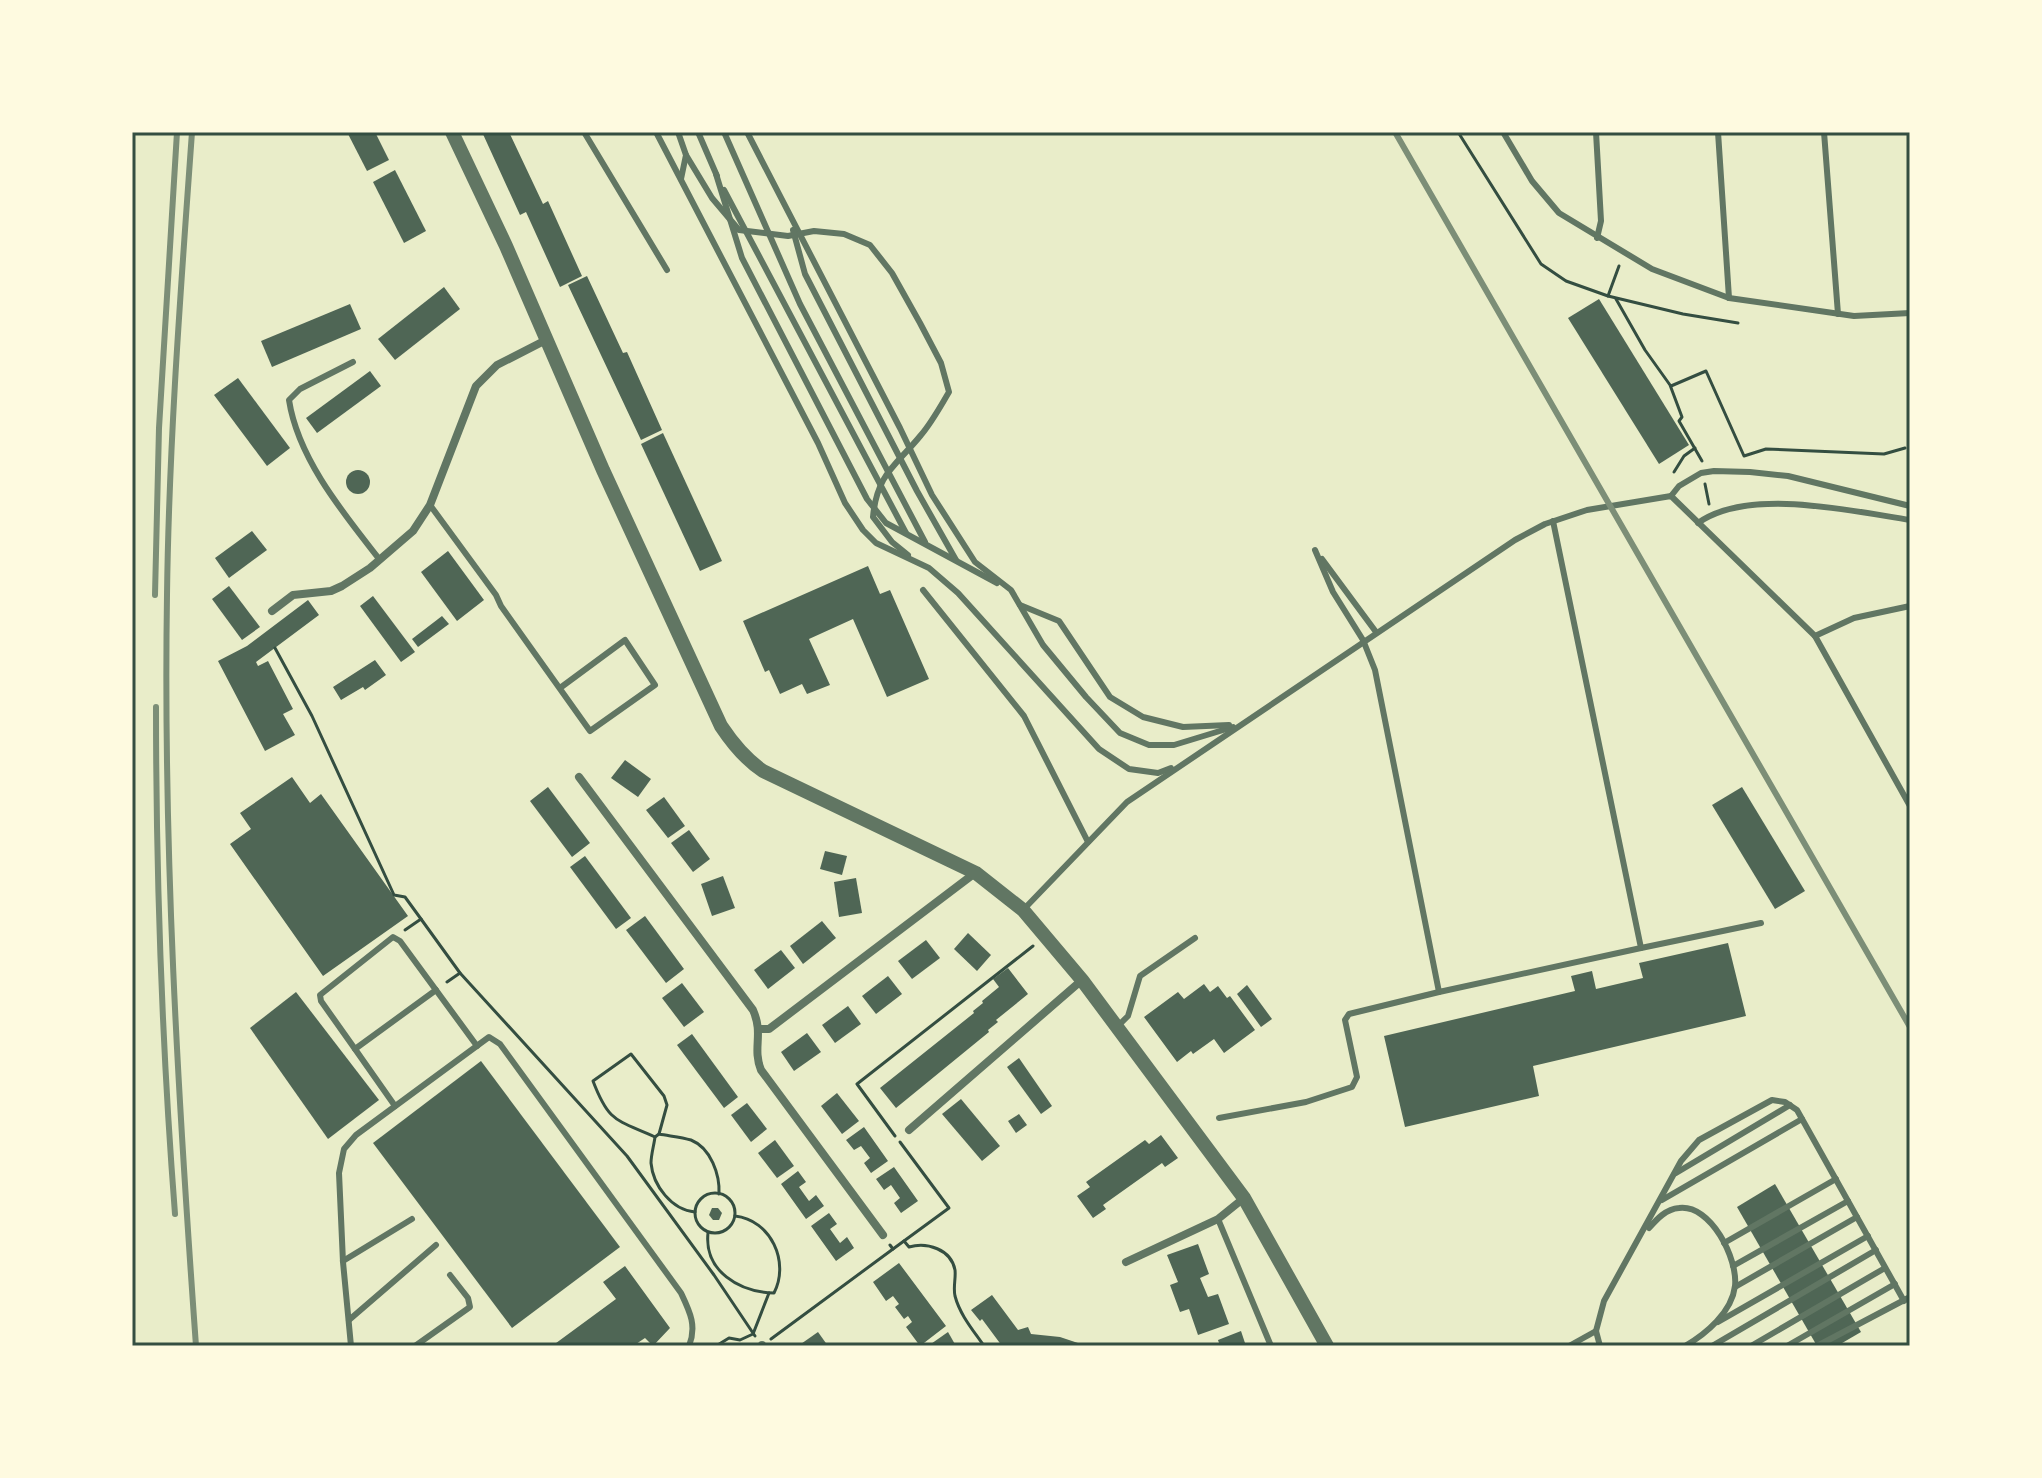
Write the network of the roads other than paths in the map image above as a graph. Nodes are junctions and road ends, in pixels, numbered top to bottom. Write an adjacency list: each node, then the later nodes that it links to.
1 (452, 132): 24 (street)
2 (584, 132): 20 (lane)
3 (656, 132): 14 (lane)
4 (678, 132): 12 (lane)
5 (698, 132): 13 (lane)
6 (724, 132): 18 (lane)
7 (747, 132): 17 (lane)
8 (1503, 132): 19 (lane)
9 (1596, 132): 19 (lane)
10 (1718, 132): 21 (lane)
11 (1824, 132): 23 (lane)
12 (686, 155): 14 (lane); 15 (lane)
13 (716, 174): 15 (lane); 16 (lane)
14 (681, 179): 40 (lane)
15 (730, 219): 16 (lane); 33 (lane)
16 (746, 231): 18 (lane); 29 (lane)
17 (797, 234): 18 (lane); 26 (lane); 26 (lane); 27 (lane)
18 (769, 235): 28 (lane)
19 (1597, 238): 21 (lane)
20 (667, 270)
21 (1729, 298): 23 (lane)
22 (1910, 313): 23 (lane)
23 (1838, 314)
24 (546, 340): 31 (street); 56 (street)
25 (353, 362): 39 (lane)
26 (909, 448): 27 (lane); 43 (lane)
27 (899, 457): 28 (lane); 41 (lane)
28 (888, 472): 29 (lane); 38 (lane)
29 (880, 486): 33 (lane); 37 (lane)
30 (1671, 496): 32 (lane); 35 (lane); 36 (lane)
31 (430, 505): 39 (street); 50 (lane)
32 (1910, 506)
33 (874, 507): 37 (lane); 40 (lane)
34 (1910, 520): 36 (lane)
35 (1553, 521): 47 (lane); 60 (lane)
36 (1698, 523): 48 (lane)
37 (906, 533): 38 (lane)
38 (926, 544): 41 (lane)
39 (380, 560): 46 (street)
40 (914, 560): 52 (lane)
41 (958, 562): 43 (lane)
42 (923, 590): 55 (lane)
43 (1011, 590): 44 (lane)
44 (1020, 605): 51 (lane); 51 (lane)
45 (1910, 606): 48 (lane)
46 (272, 611)
47 (1376, 632): 49 (lane); 49 (lane)
48 (1815, 636): 54 (lane)
49 (1363, 640): 51 (lane); 63 (lane)
50 (560, 688): 50 (lane)
51 (1241, 724): 52 (lane)
52 (1182, 764): 55 (lane)
53 (579, 777): 65 (street)
54 (1910, 806)
55 (1088, 842): 57 (lane)
56 (976, 873): 57 (street); 65 (street)
57 (1023, 910): 61 (street)
58 (1761, 923): 60 (lane)
59 (1195, 938): 64 (lane)
60 (1641, 948): 63 (lane)
61 (1082, 980): 64 (street); 72 (street)
62 (436, 990): 66 (lane); 67 (lane); 67 (lane)
63 (1439, 992): 70 (lane)
64 (1117, 1027): 75 (street)
65 (760, 1029): 81 (street)
66 (477, 1046): 69 (lane); 100 (lane)
67 (355, 1049): 69 (lane)
68 (1790, 1105): 71 (lane); 73 (lane); 73 (lane)
69 (395, 1106): 87 (lane)
70 (1219, 1118)
71 (1802, 1119): 74 (lane); 76 (lane)
72 (909, 1130)
73 (1673, 1175): 76 (lane)
74 (1836, 1179): 77 (lane); 84 (lane)
75 (1244, 1198): 80 (street); 102 (street)
76 (1662, 1200): 83 (lane)
77 (1848, 1201): 78 (lane); 89 (lane)
78 (1857, 1217): 82 (lane); 93 (lane)
79 (412, 1219): 87 (lane)
80 (1218, 1219): 88 (street); 101 (lane)
81 (883, 1235)
82 (1868, 1236): 86 (lane); 96 (lane)
83 (1638, 1239): 84 (lane); 97 (lane)
84 (1724, 1243): 89 (lane)
85 (436, 1245): 95 (lane)
86 (1876, 1250): 90 (lane); 106 (lane)
87 (343, 1262): 95 (lane)
88 (1126, 1262)
89 (1733, 1266): 93 (lane)
90 (1885, 1268): 92 (lane); 107 (lane)
91 (450, 1275): 99 (lane)
92 (1895, 1284): 94 (lane); 108 (lane)
93 (1735, 1287): 96 (lane)
94 (1907, 1299): 109 (lane)
95 (349, 1320): 98 (lane)
96 (1716, 1323): 105 (lane)
97 (1596, 1331): 103 (lane); 104 (lane)
98 (351, 1346)
99 (415, 1346)
100 (689, 1346)
101 (1271, 1346)
102 (1327, 1346)
103 (1569, 1346)
104 (1600, 1346)
105 (1685, 1346)
106 (1712, 1346)
107 (1751, 1346)
108 (1787, 1346)
109 (1817, 1346)

